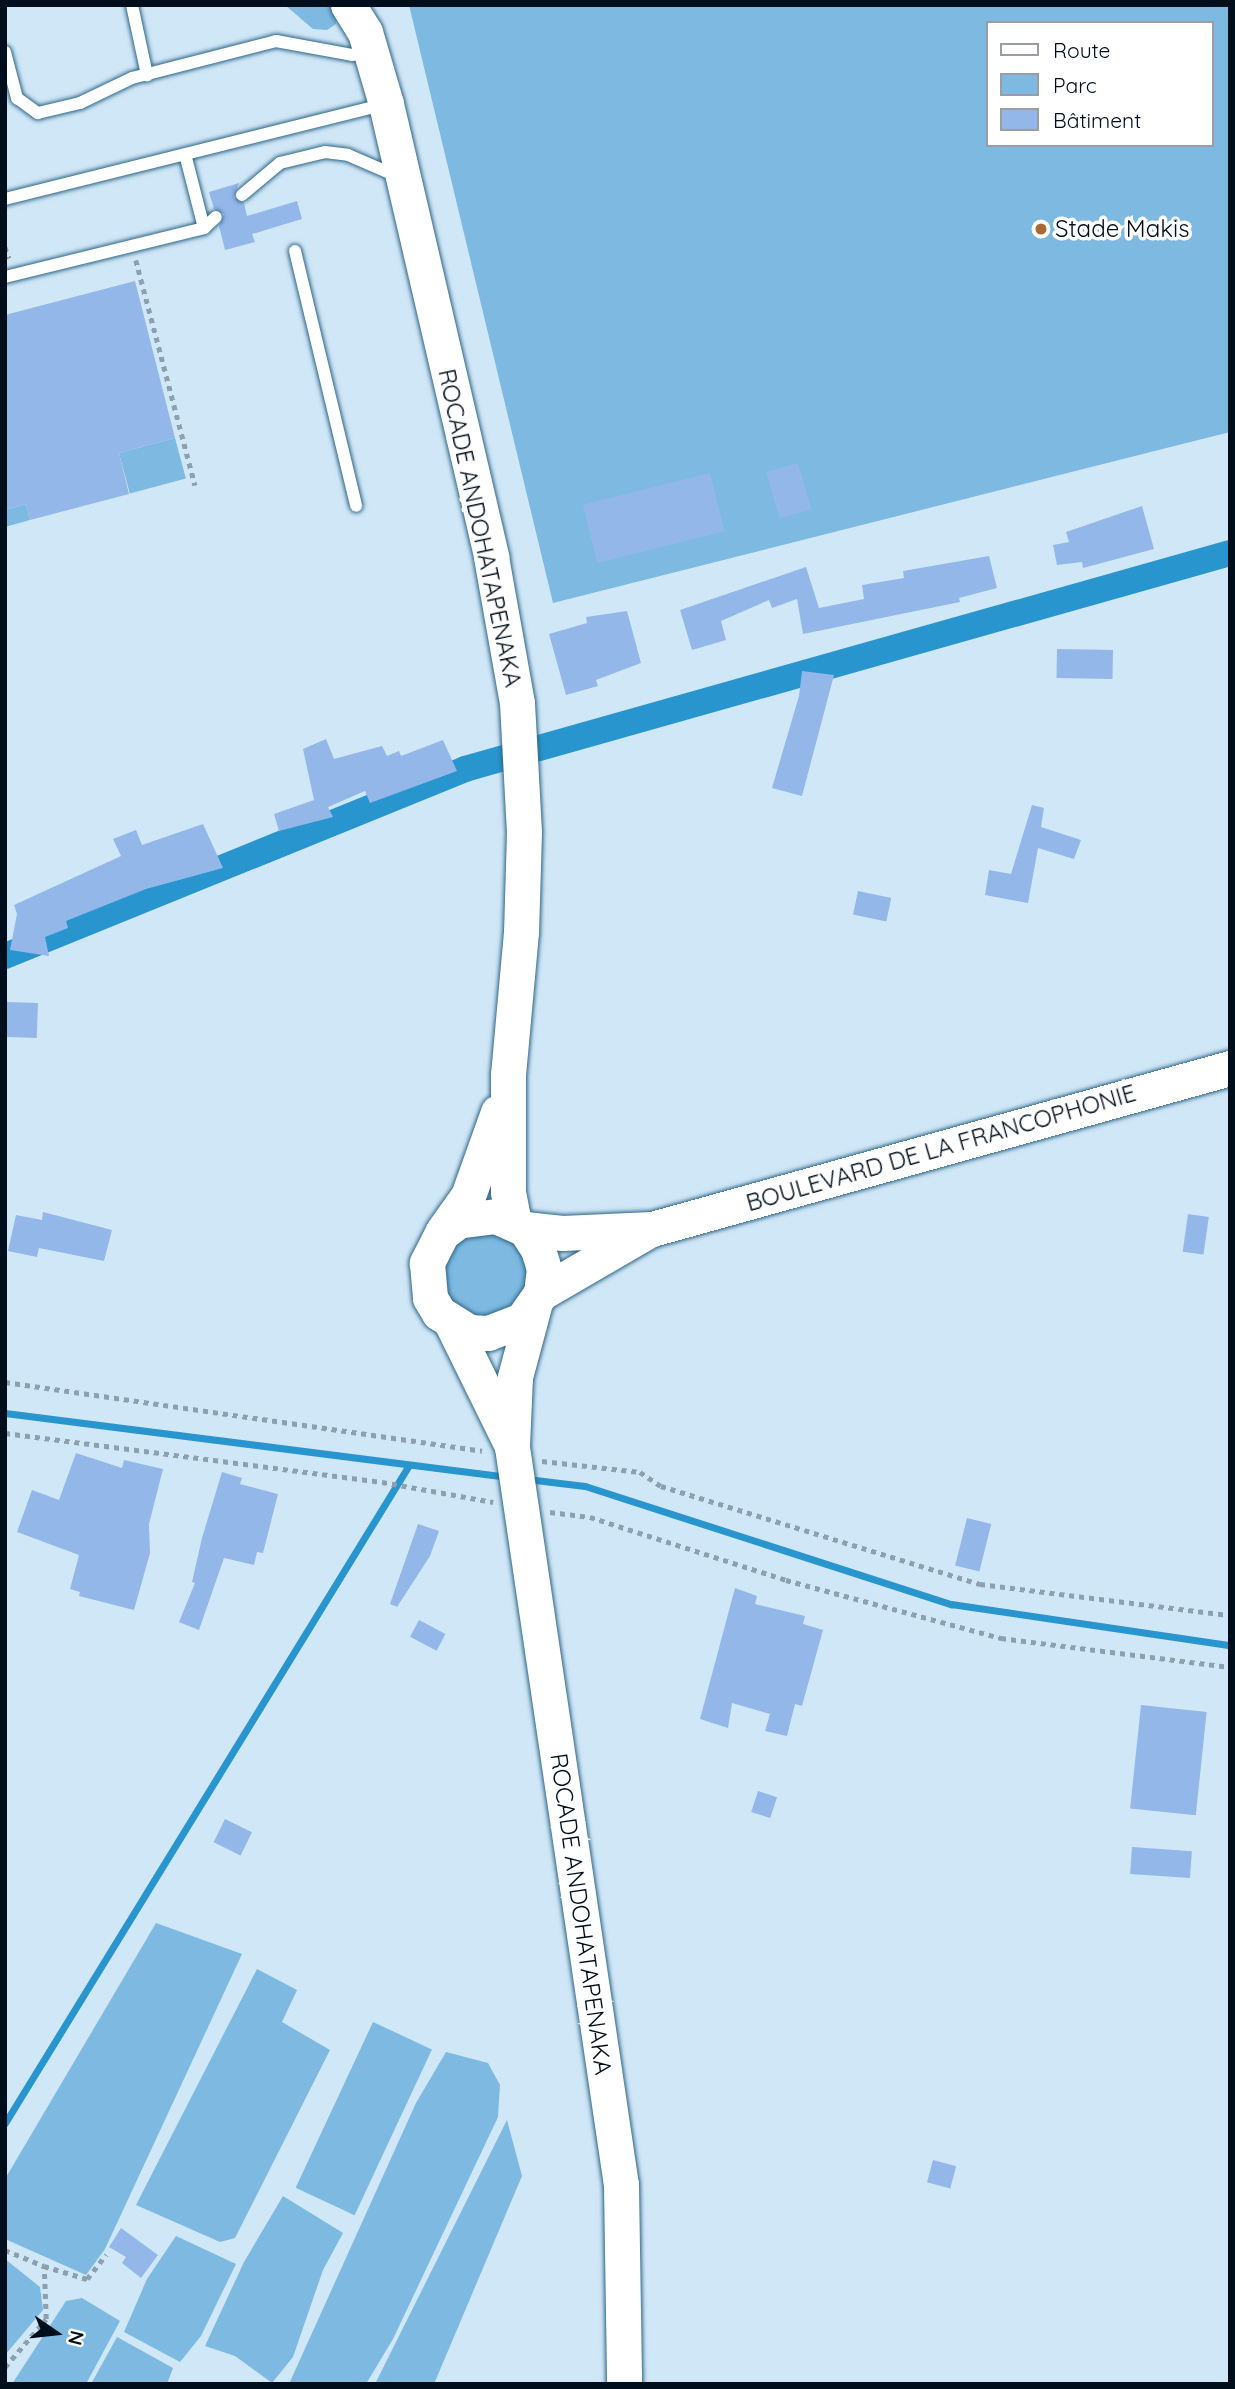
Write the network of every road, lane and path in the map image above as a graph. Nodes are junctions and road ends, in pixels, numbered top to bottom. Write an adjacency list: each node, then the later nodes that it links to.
1 (132, 5): 4 (lane)
2 (363, 23): 4 (lane); 5 (main road, ROCADE ANDOHATAPENAKA)
3 (5, 52): 4 (lane)
4 (147, 75)
5 (386, 104): 6 (lane); 7 (main road, ROCADE ANDOHATAPENAKA)
6 (186, 154): 9 (lane); 11 (lane)
7 (403, 179): 8 (lane); 18 (main road, ROCADE ANDOHATAPENAKA)
8 (242, 195)
9 (5, 199)
10 (216, 217): 11 (lane)
11 (204, 228): 12 (lane)
12 (132, 246): 14 (lane); 15 (path)
13 (295, 251): 16 (lane)
14 (5, 277)
15 (195, 485)
16 (356, 506)
17 (1230, 1068): 20 (main road, BOULEVARD DE LA FRANCOPHONIE)
18 (508, 1074): 19 (main road); 21 (main road)
19 (519, 1226): 20 (main road); 21 (main road); 22 (main road)
20 (652, 1228): 22 (main road)
21 (442, 1233): 23 (main road)
22 (538, 1299): 23 (main road); 26 (main road)
23 (452, 1324): 26 (main road)
24 (5, 1382): 26 (path)
25 (5, 1433): 27 (path)
26 (513, 1454): 27 (main road, ROCADE ANDOHATAPENAKA); 28 (path)
27 (519, 1501): 29 (path); 34 (main road, ROCADE ANDOHATAPENAKA)
28 (1230, 1615)
29 (1230, 1667)
30 (5, 2250): 32 (path)
31 (106, 2255): 32 (path)
32 (44, 2266): 33 (path)
33 (5, 2367)
34 (624, 2384)

